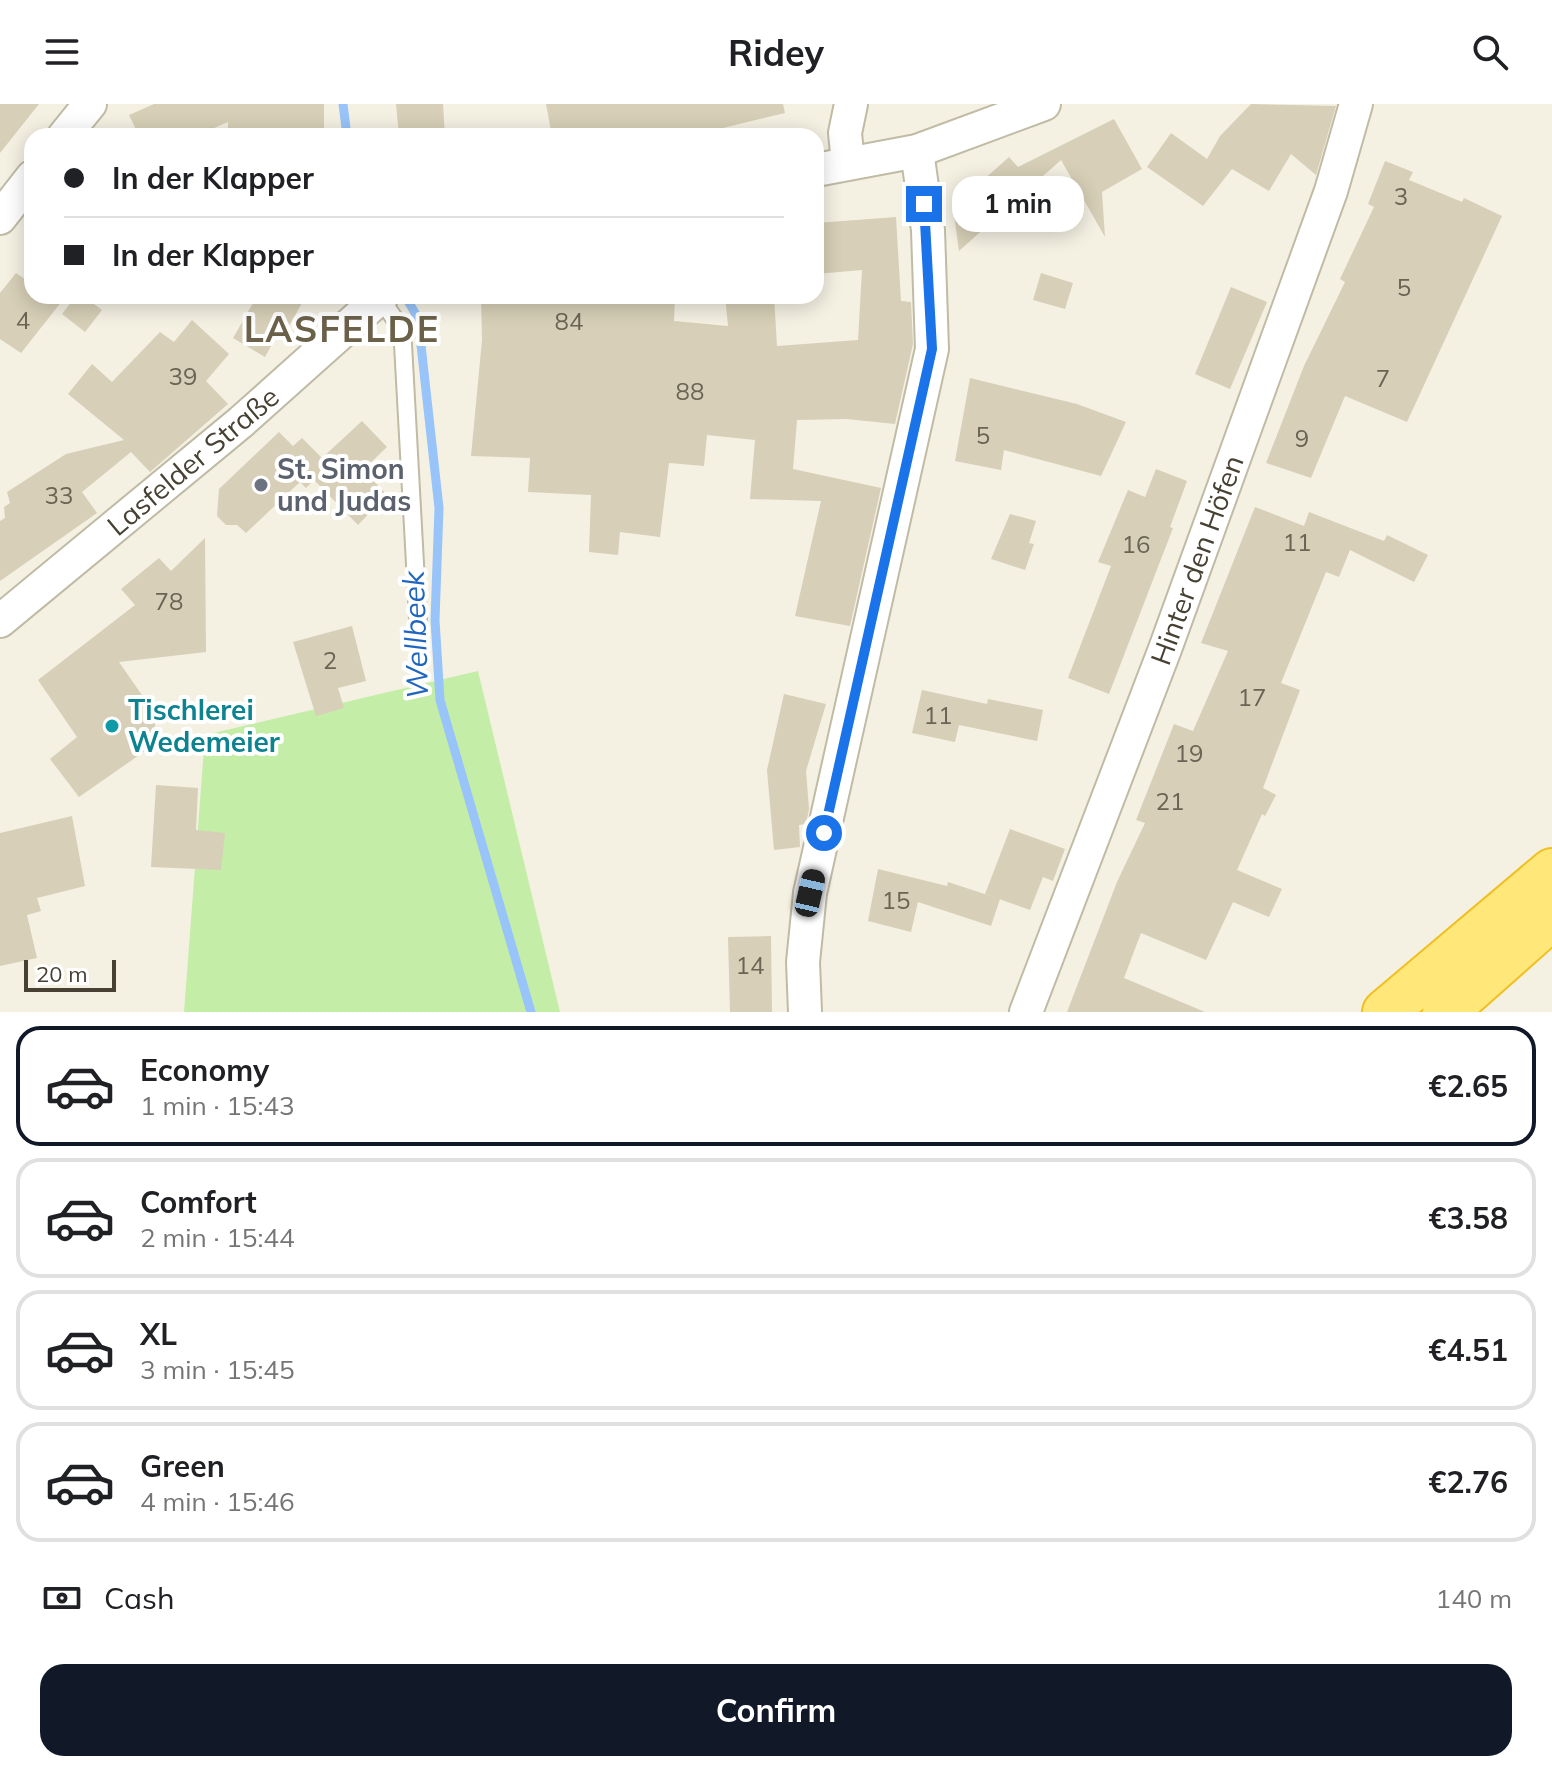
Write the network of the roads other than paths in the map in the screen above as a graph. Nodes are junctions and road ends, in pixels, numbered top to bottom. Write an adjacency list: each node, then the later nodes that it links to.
1 (90, 104): 5 (street)
2 (851, 104): 7 (street)
3 (1044, 104): 6 (street)
4 (1356, 104): 18 (street, Hinter den Höfen)
5 (70, 128)
6 (917, 151): 7 (street); 17 (street)
7 (848, 163): 8 (street)
8 (824, 168)
9 (24, 187): 10 (street)
10 (0, 218)
11 (372, 304): 13 (street, Lasfelder Straße)
12 (386, 304): 14 (lane)
13 (0, 621)
14 (419, 637)
15 (1552, 871): 19 (highway)
16 (1552, 917): 20 (highway)
17 (805, 1012)
18 (1026, 1012)
19 (1385, 1012)
20 (1445, 1012)

